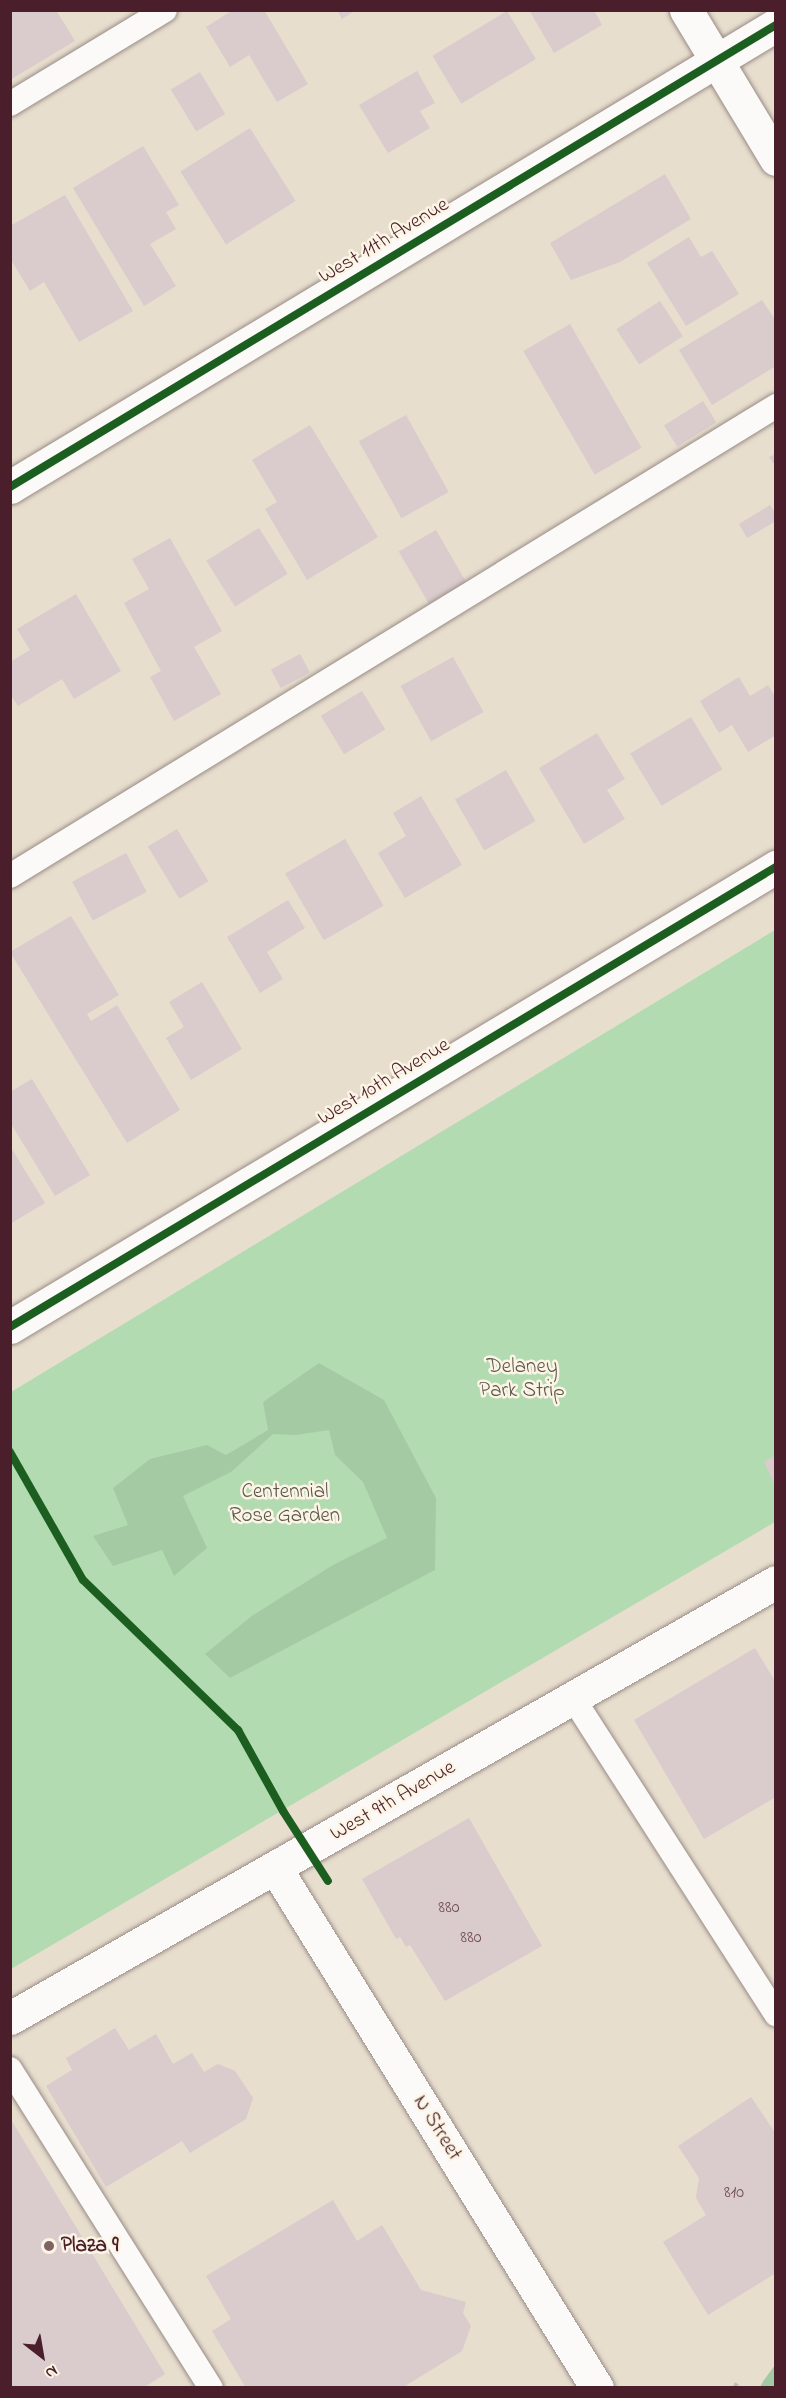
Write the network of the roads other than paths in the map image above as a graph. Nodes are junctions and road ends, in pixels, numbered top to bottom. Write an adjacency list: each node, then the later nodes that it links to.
1 (165, 10): 5 (lane)
2 (686, 10): 4 (street)
3 (776, 26): 4 (street, West 11th Avenue)
4 (717, 60): 6 (street); 8 (street, West 11th Avenue)
5 (10, 104)
6 (776, 159)
7 (776, 406): 10 (lane)
8 (10, 487)
9 (776, 867): 11 (street, West 10th Avenue)
10 (10, 876)
11 (10, 1327)
12 (776, 1582): 13 (street, West 9th Avenue)
13 (573, 1698): 14 (street, West 9th Avenue); 15 (lane)
14 (276, 1869): 16 (street, West 9th Avenue); 19 (street, N Street)
15 (776, 2014)
16 (10, 2018)
17 (10, 2069): 18 (lane)
18 (211, 2388)
19 (597, 2388)

